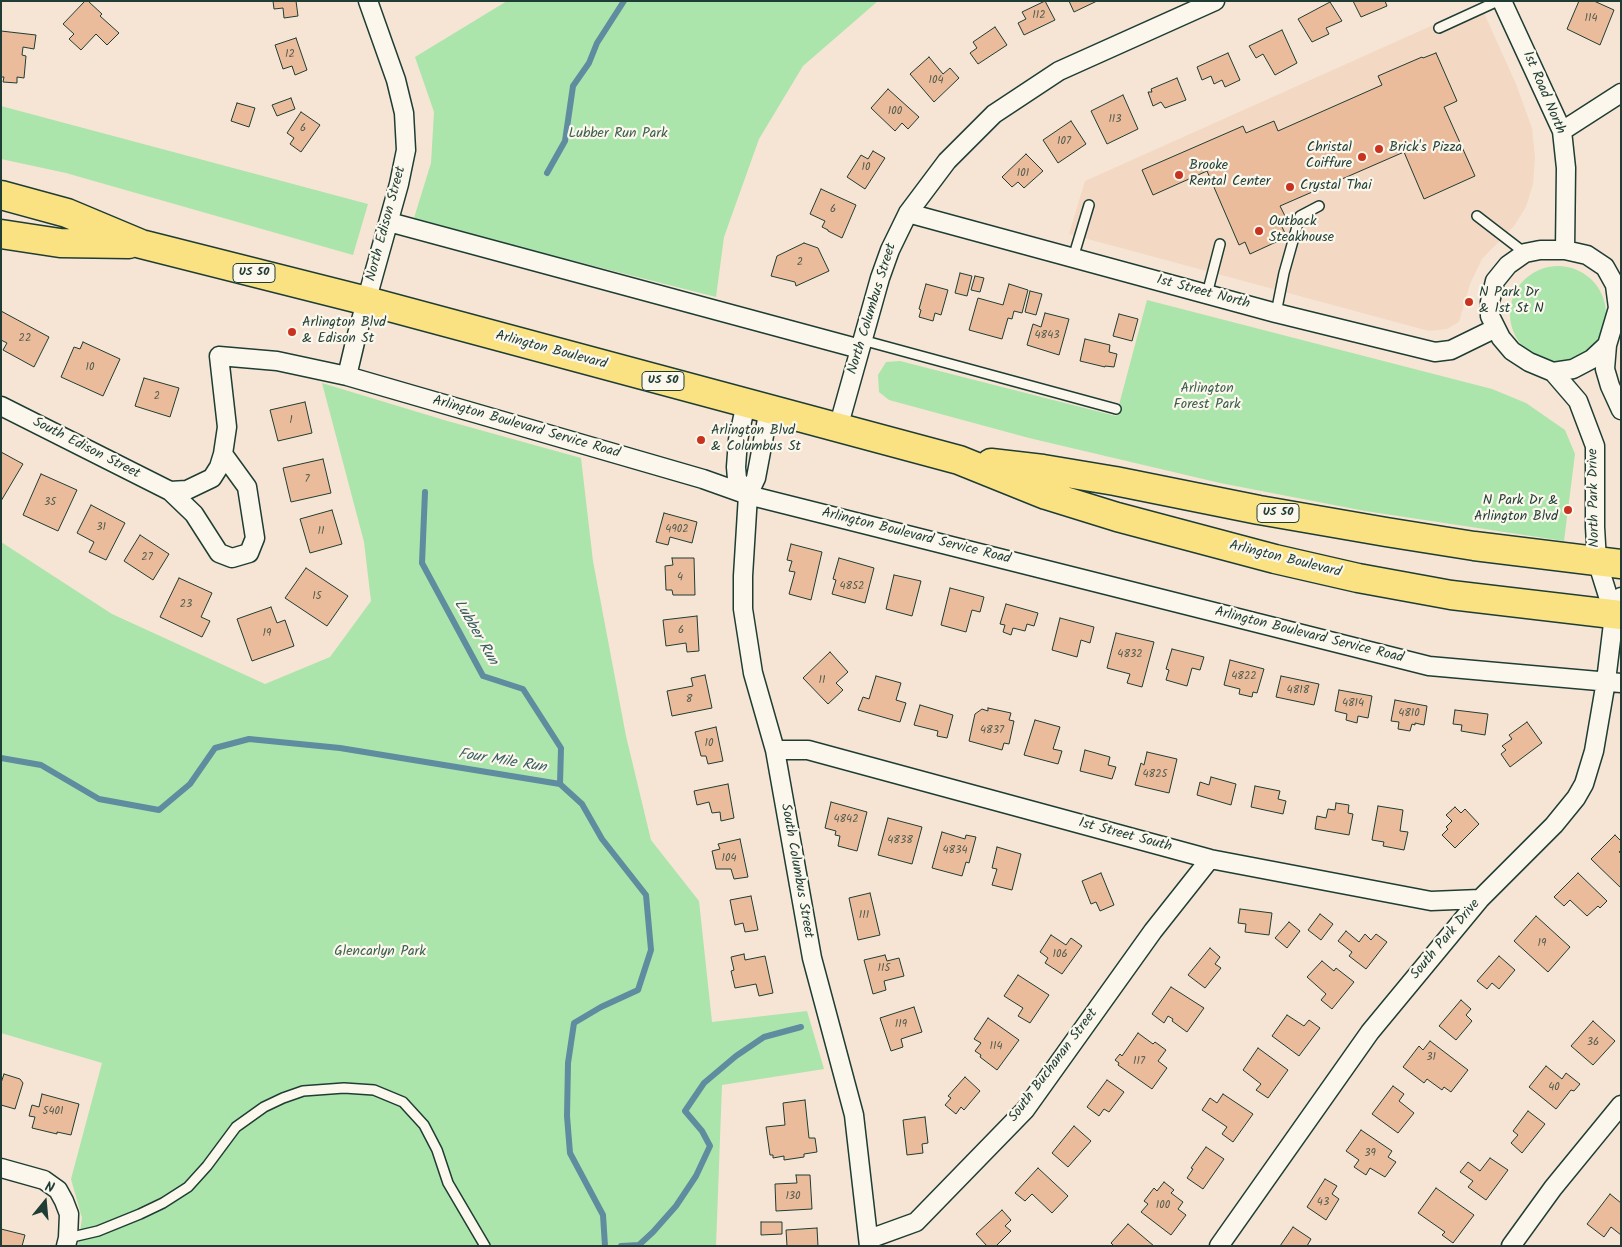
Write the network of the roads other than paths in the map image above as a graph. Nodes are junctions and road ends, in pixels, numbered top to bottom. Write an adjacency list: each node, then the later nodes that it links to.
1 (368, 1): 13 (street, North Edison Street)
2 (1215, 1): 11 (street, North Columbus Street)
3 (1498, 1): 5 (lane)
4 (1502, 1): 7 (street, 1st Road North)
5 (1439, 28)
6 (1621, 93): 7 (street)
7 (1562, 131): 17 (street, 1st Road North)
8 (1, 195): 15 (highway, Arlington Boulevard / US 50)
9 (1089, 205): 19 (lane)
10 (1320, 206): 23 (lane)
11 (908, 213): 19 (street, 1st Street North); 25 (street, North Columbus Street)
12 (1477, 216): 18 (lane)
13 (389, 222): 22 (street, North Edison Street); 25 (street)
14 (1, 234): 15 (highway, Arlington Boulevard / US 50)
15 (141, 244): 22 (highway, Arlington Boulevard / US 50)
16 (1220, 244): 21 (lane)
17 (1565, 250): 18 (street); 20 (street)
18 (1525, 253): 24 (street)
19 (1073, 258): 21 (street, 1st Street North)
20 (1618, 285): 26 (street)
21 (1207, 294): 23 (street, 1st Street North)
22 (367, 302): 28 (street); 30 (highway, Arlington Boulevard / US 50)
23 (1276, 313): 24 (street, 1st Street North)
24 (1496, 328): 27 (street)
25 (861, 345): 31 (lane); 33 (street, North Columbus Street)
26 (1606, 345): 27 (street); 32 (street)
27 (1553, 372): 38 (street, North Park Drive)
28 (347, 376): 34 (street, Arlington Boulevard Service Road); 37 (street, Arlington Boulevard Service Road)
29 (1, 406): 36 (street, South Edison Street)
30 (758, 406): 33 (highway, Arlington Boulevard / US 50); 37 (street, South Columbus Street); 37 (street)
31 (1116, 409)
32 (1621, 410)
33 (838, 428): 35 (highway, Arlington Boulevard / US 50)
34 (224, 454): 36 (street); 36 (street, South Edison Street)
35 (960, 460): 38 (highway, Arlington Boulevard / US 50); 39 (highway, Arlington Boulevard / US 50)
36 (170, 491)
37 (748, 494): 40 (street, Arlington Boulevard Service Road); 41 (street, South Columbus Street)
38 (1609, 563): 39 (street, North Park Drive)
39 (1618, 609): 40 (street, South Park Drive)
40 (1613, 682): 43 (street, South Park Drive)
41 (775, 750): 42 (street, 1st Street South); 47 (street, South Columbus Street)
42 (1210, 859): 43 (street, 1st Street South); 47 (street, South Buchanan Street)
43 (1480, 899): 49 (street, South Park Drive)
44 (1621, 1105): 50 (street)
45 (1, 1168): 46 (street)
46 (67, 1242): 48 (lane)
47 (869, 1242)
48 (485, 1246)
49 (1219, 1246)
50 (1511, 1246)

